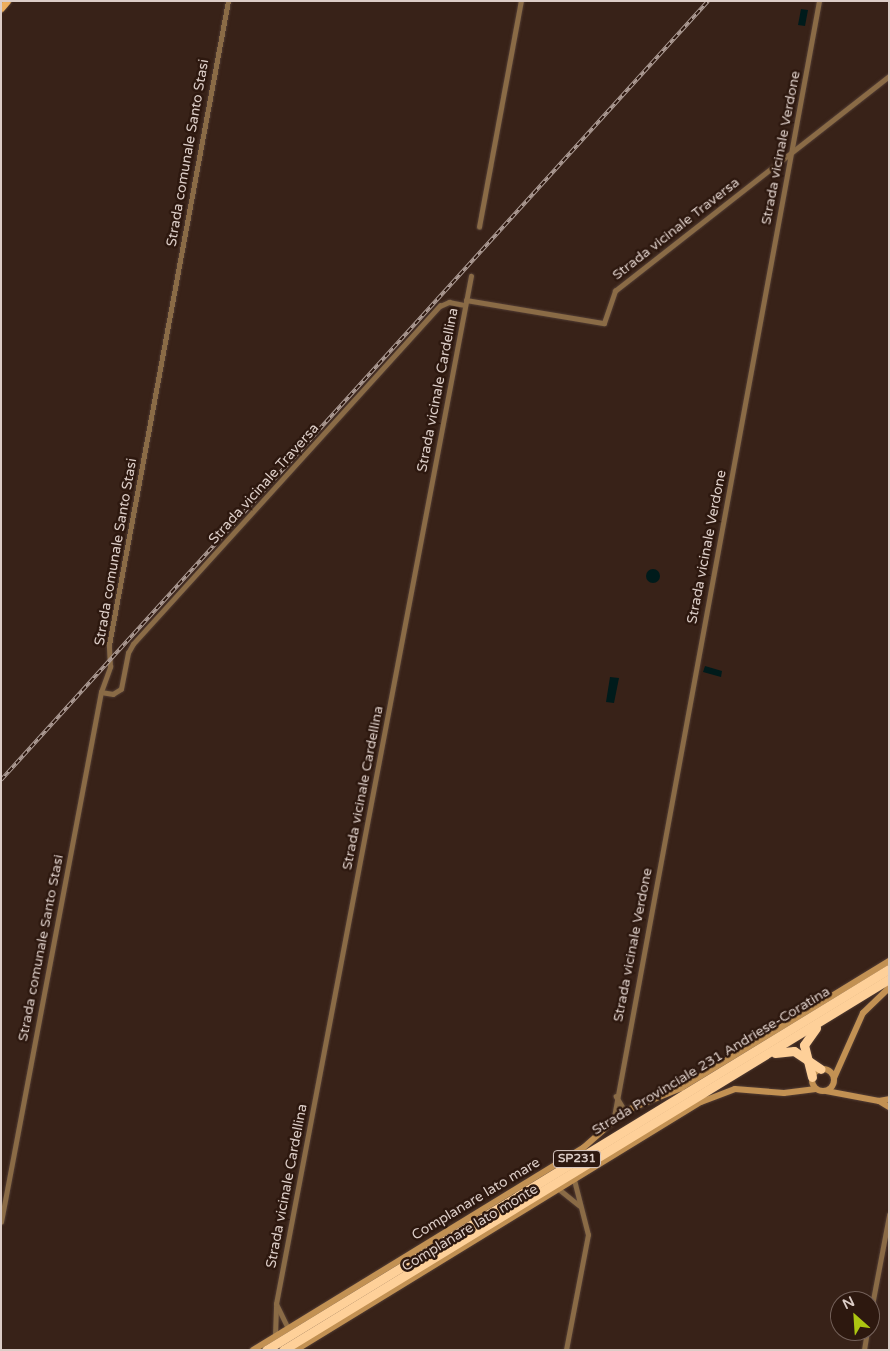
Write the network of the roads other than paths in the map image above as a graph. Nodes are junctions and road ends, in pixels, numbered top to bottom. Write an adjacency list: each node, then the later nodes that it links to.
1 (7, 1): 5 (main road)
2 (228, 1): 11 (street, Strada comunale Santo Stasi)
3 (521, 1): 8 (street)
4 (820, 1): 7 (street, Strada vicinale Verdone)
5 (1, 8)
6 (889, 76): 7 (street, Strada vicinale Traversa)
7 (791, 152): 10 (street, Strada vicinale Traversa); 27 (street, Strada vicinale Verdone)
8 (479, 227)
9 (471, 276): 10 (street, Strada vicinale Cardellina)
10 (465, 302): 11 (street, Strada vicinale Traversa); 39 (street, Strada vicinale Cardellina)
11 (100, 692): 37 (street, Strada comunale Santo Stasi)
12 (889, 962): 31 (street, Complanare lato mare)
13 (889, 969): 43 (highway, Strada Provinciale 231 Andriese-Coratina / SP231)
14 (889, 979): 16 (highway, Strada Provinciale 231 Andriese-Coratina / SP231)
15 (889, 988): 18 (street)
16 (859, 997): 17 (highway); 22 (highway, Strada Provinciale 231 Andriese-Coratina / SP231)
17 (805, 1058): 19 (highway); 20 (highway); 22 (highway)
18 (841, 1063): 19 (street); 21 (street)
19 (824, 1069): 20 (street); 21 (street)
20 (812, 1078): 23 (street); 24 (street)
21 (834, 1079): 25 (street); 26 (street)
22 (724, 1080): 44 (highway, Strada Provinciale 231 Andriese-Coratina / SP231)
23 (816, 1089): 24 (street, Complanare lato monte); 25 (street, Complanare lato monte)
24 (797, 1091): 33 (street, Complanare lato monte)
25 (826, 1091): 26 (street, Complanare lato monte)
26 (848, 1095): 29 (street, Complanare lato monte)
27 (616, 1096): 31 (street); 32 (street, Strada vicinale Verdone)
28 (889, 1099): 29 (street)
29 (879, 1101): 30 (street)
30 (889, 1106)
31 (626, 1110): 32 (street, Complanare lato mare)
32 (614, 1117): 40 (street, Complanare lato mare)
33 (574, 1180): 34 (street, Complanare lato monte); 35 (street)
34 (559, 1189): 35 (street); 45 (street, Complanare lato monte)
35 (579, 1204): 46 (street)
36 (889, 1215): 38 (street)
37 (1, 1222)
38 (875, 1291)
39 (276, 1304): 40 (street); 41 (street, Strada vicinale Cardellina)
40 (288, 1328): 41 (street, Complanare lato mare)
41 (275, 1336): 42 (street, Complanare lato mare)
42 (253, 1350)
43 (266, 1350)
44 (283, 1350)
45 (296, 1350)
46 (566, 1350)

